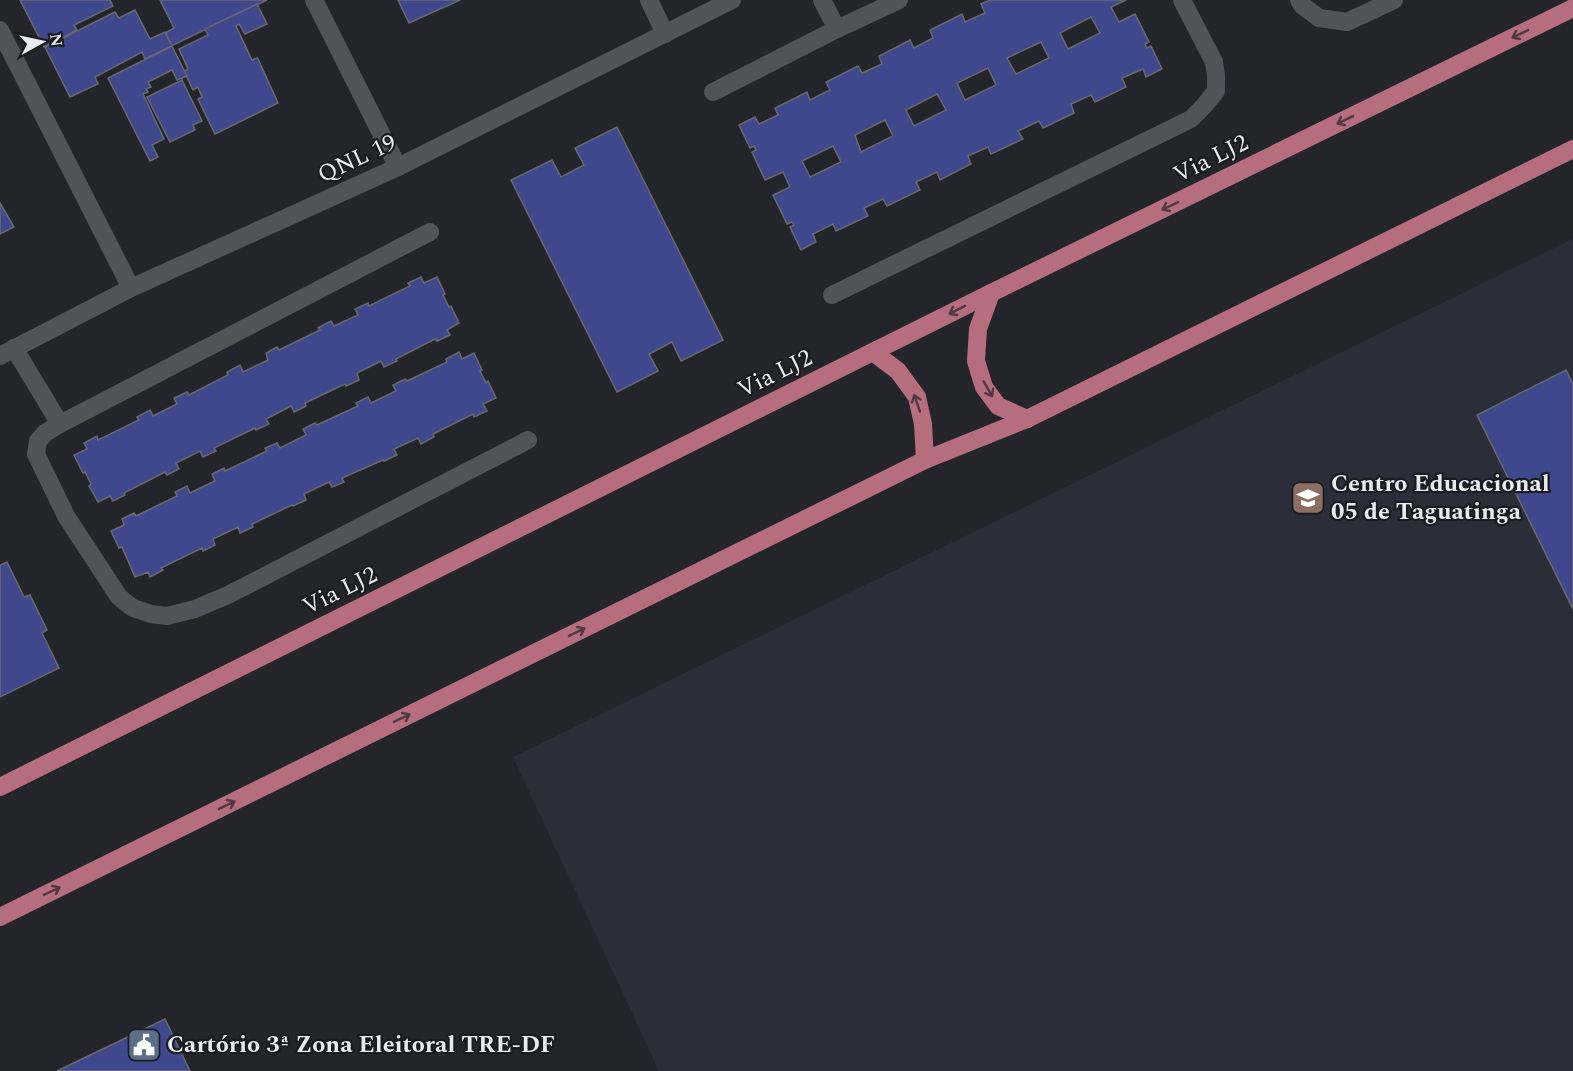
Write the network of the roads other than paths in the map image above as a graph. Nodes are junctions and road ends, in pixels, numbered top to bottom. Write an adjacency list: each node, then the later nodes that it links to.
1 (314, 0): 15 (street)
2 (649, 0): 12 (street)
3 (732, 0): 12 (street, QNL 19)
4 (822, 0): 10 (street)
5 (899, 0): 10 (street)
6 (1182, 0): 19 (street)
7 (1299, 0): 8 (street)
8 (1394, 0)
9 (1573, 8): 18 (main road, Via LJ2, one-way to 18)
10 (837, 29): 13 (street)
11 (0, 30): 17 (street)
12 (665, 34): 15 (street, QNL 19)
13 (713, 92)
14 (1573, 149): 22 (main road)
15 (398, 167): 17 (street, QNL 19)
16 (430, 232): 23 (street)
17 (131, 288): 20 (street, QNL 19)
18 (991, 293): 21 (main road, Via LJ2, one-way to 21); 22 (main road, one-way to 22)
19 (832, 295)
20 (7, 352): 23 (street)
21 (873, 352): 25 (main road, one-way to 21); 26 (main road, Via LJ2)
22 (1027, 419): 25 (main road)
23 (60, 424): 24 (street)
24 (528, 440)
25 (925, 460): 27 (main road, one-way to 25)
26 (0, 787)
27 (0, 917)

